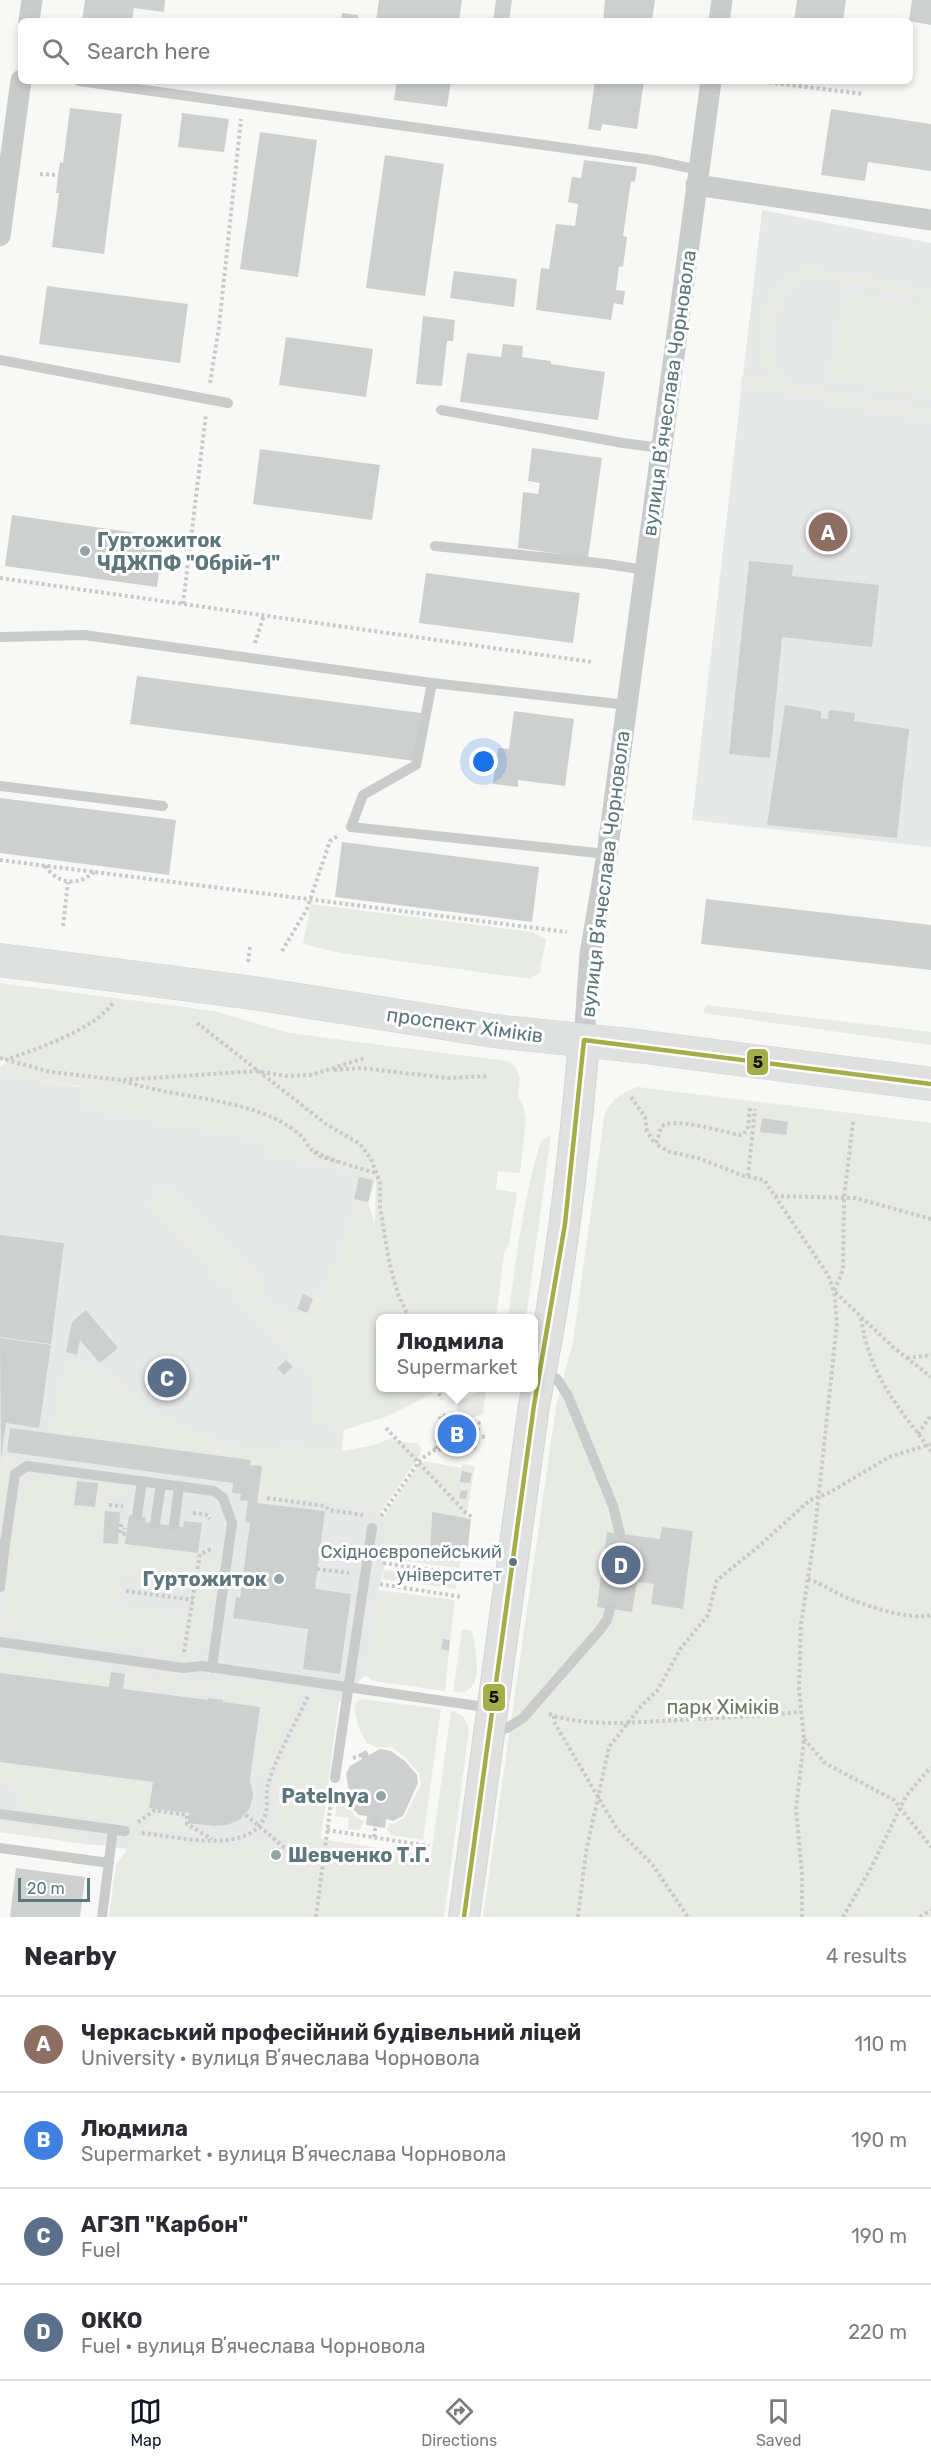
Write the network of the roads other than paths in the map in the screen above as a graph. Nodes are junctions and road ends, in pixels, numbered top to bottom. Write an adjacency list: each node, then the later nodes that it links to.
1 (32, 0): 3 (street)
2 (722, 0): 4 (street)
3 (29, 18)
4 (719, 18)
5 (20, 84): 10 (street)
6 (101, 84): 8 (lane)
7 (711, 84): 8 (street, вулиця Вʼячеслава Чорновола)
8 (698, 177): 9 (street); 14 (street, вулиця Вʼячеслава Чорновола)
9 (931, 220)
10 (0, 236)
11 (0, 360): 12 (lane)
12 (228, 403)
13 (441, 410): 14 (lane)
14 (661, 448): 16 (street, вулиця Вʼячеслава Чорновола)
15 (435, 546): 16 (lane)
16 (645, 570): 19 (street, вулиця Вʼячеслава Чорновола)
17 (0, 637): 18 (lane)
18 (432, 683): 19 (lane); 22 (lane)
19 (627, 705): 22 (street, вулиця Вʼячеслава Чорновола)
20 (0, 786): 21 (lane)
21 (163, 806)
22 (607, 854): 24 (street, вулиця Вʼячеслава Чорновола)
23 (0, 960): 24 (main road, проспект Хіміків)
24 (584, 1040): 25 (main road, проспект Хіміків); 26 (main road, вулиця Вʼячеслава Чорновола)
25 (931, 1084)
26 (541, 1369): 27 (main road, вулиця Вʼячеслава Чорновола); 36 (lane)
27 (538, 1384)
28 (537, 1392): 43 (main road, вулиця Вʼячеслава Чорновола)
29 (142, 1481): 30 (lane); 32 (lane); 37 (lane)
30 (161, 1484): 31 (lane); 33 (lane)
31 (179, 1486): 34 (lane); 41 (lane)
32 (138, 1511)
33 (155, 1524)
34 (174, 1526)
35 (374, 1526): 42 (lane)
36 (620, 1534)
37 (2, 1544): 38 (lane)
38 (0, 1587)
39 (610, 1609): 43 (lane)
40 (0, 1642): 41 (lane)
41 (213, 1668): 42 (lane)
42 (348, 1687): 43 (lane); 44 (lane)
43 (490, 1721): 51 (main road, вулиця Вʼячеслава Чорновола)
44 (334, 1778)
45 (0, 1814): 46 (lane)
46 (113, 1829): 47 (lane); 49 (lane)
47 (125, 1831)
48 (0, 1848): 49 (lane)
49 (109, 1863): 50 (lane)
50 (102, 1917)
51 (464, 1917)

